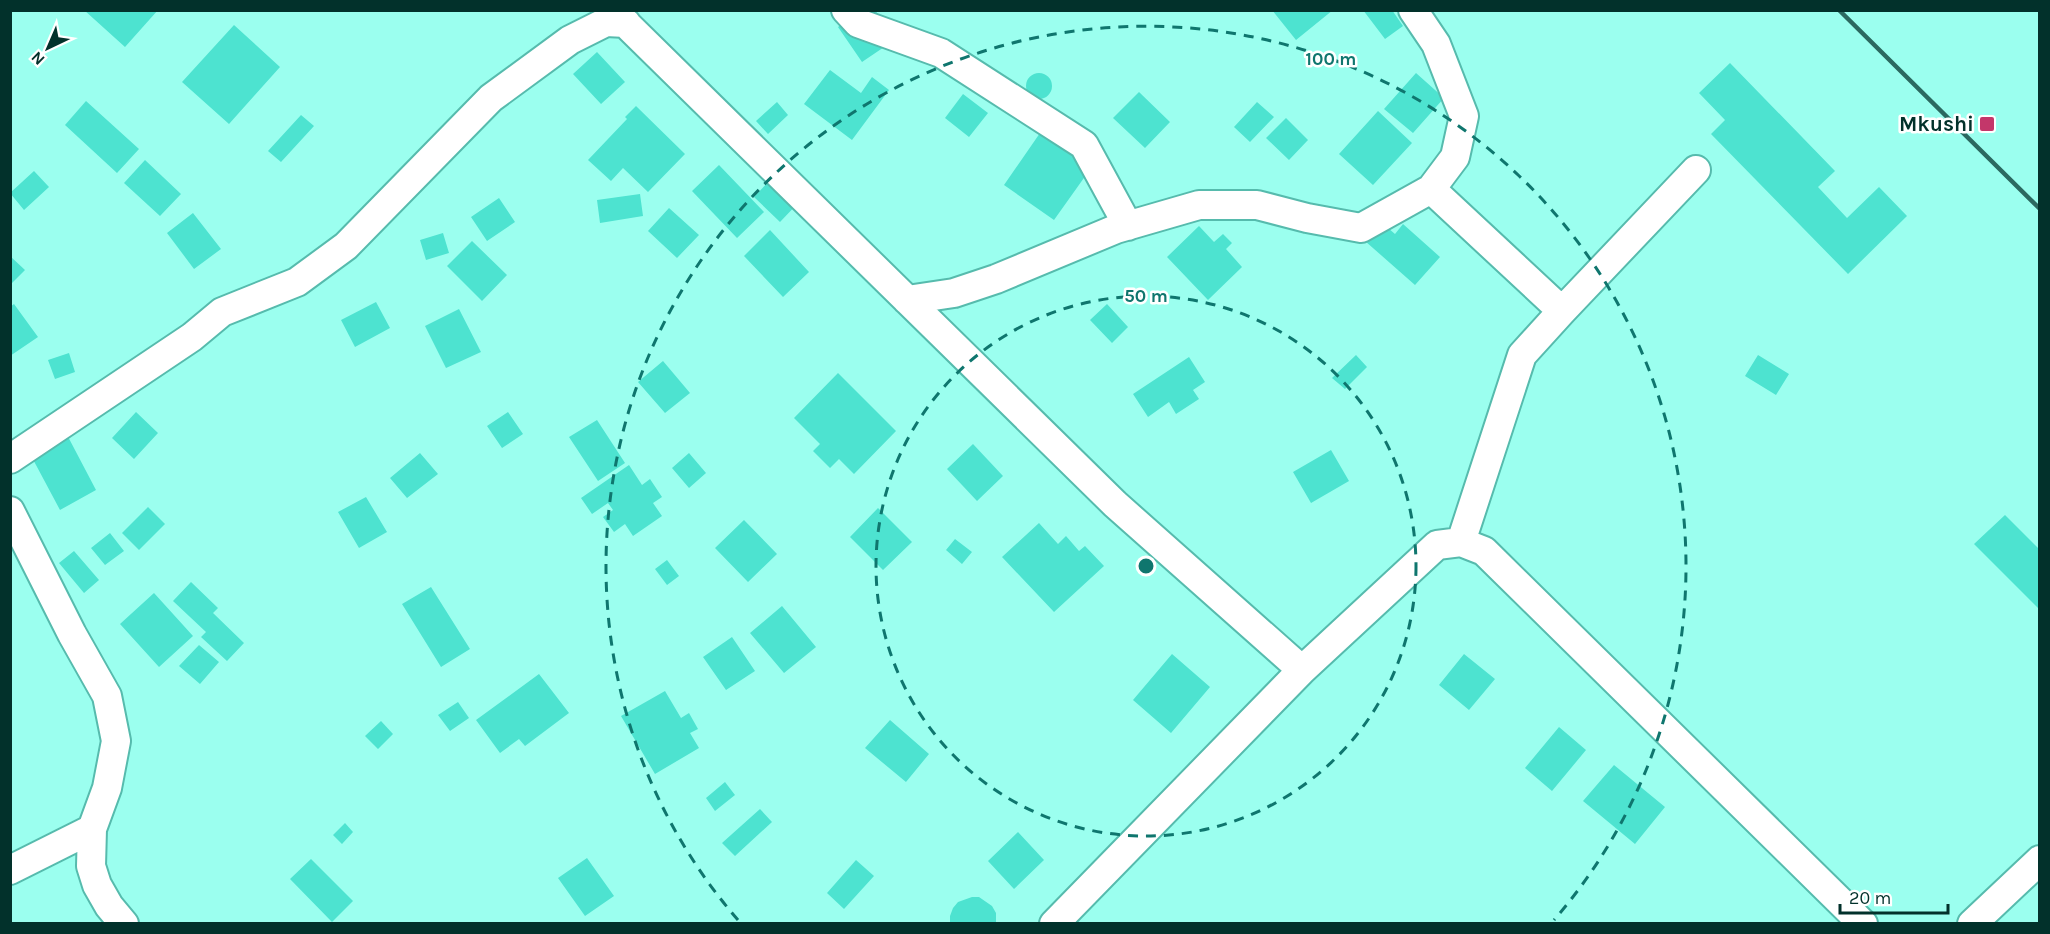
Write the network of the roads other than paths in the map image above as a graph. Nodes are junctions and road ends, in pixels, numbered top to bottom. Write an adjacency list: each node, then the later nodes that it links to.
1 (846, 10): 6 (street)
2 (1413, 10): 5 (street)
3 (619, 17): 7 (street); 9 (street)
4 (1696, 170): 8 (street)
5 (1431, 189): 6 (street); 8 (street)
6 (1128, 226): 7 (street)
7 (907, 300): 12 (street)
8 (1562, 311): 11 (street)
9 (10, 459)
10 (10, 511): 13 (street)
11 (1461, 542): 12 (street); 18 (street)
12 (1302, 669): 17 (street)
13 (92, 829): 15 (street); 16 (street)
14 (2040, 860): 19 (street)
15 (10, 870)
16 (124, 924)
17 (1054, 924)
18 (1863, 924)
19 (1972, 924)

